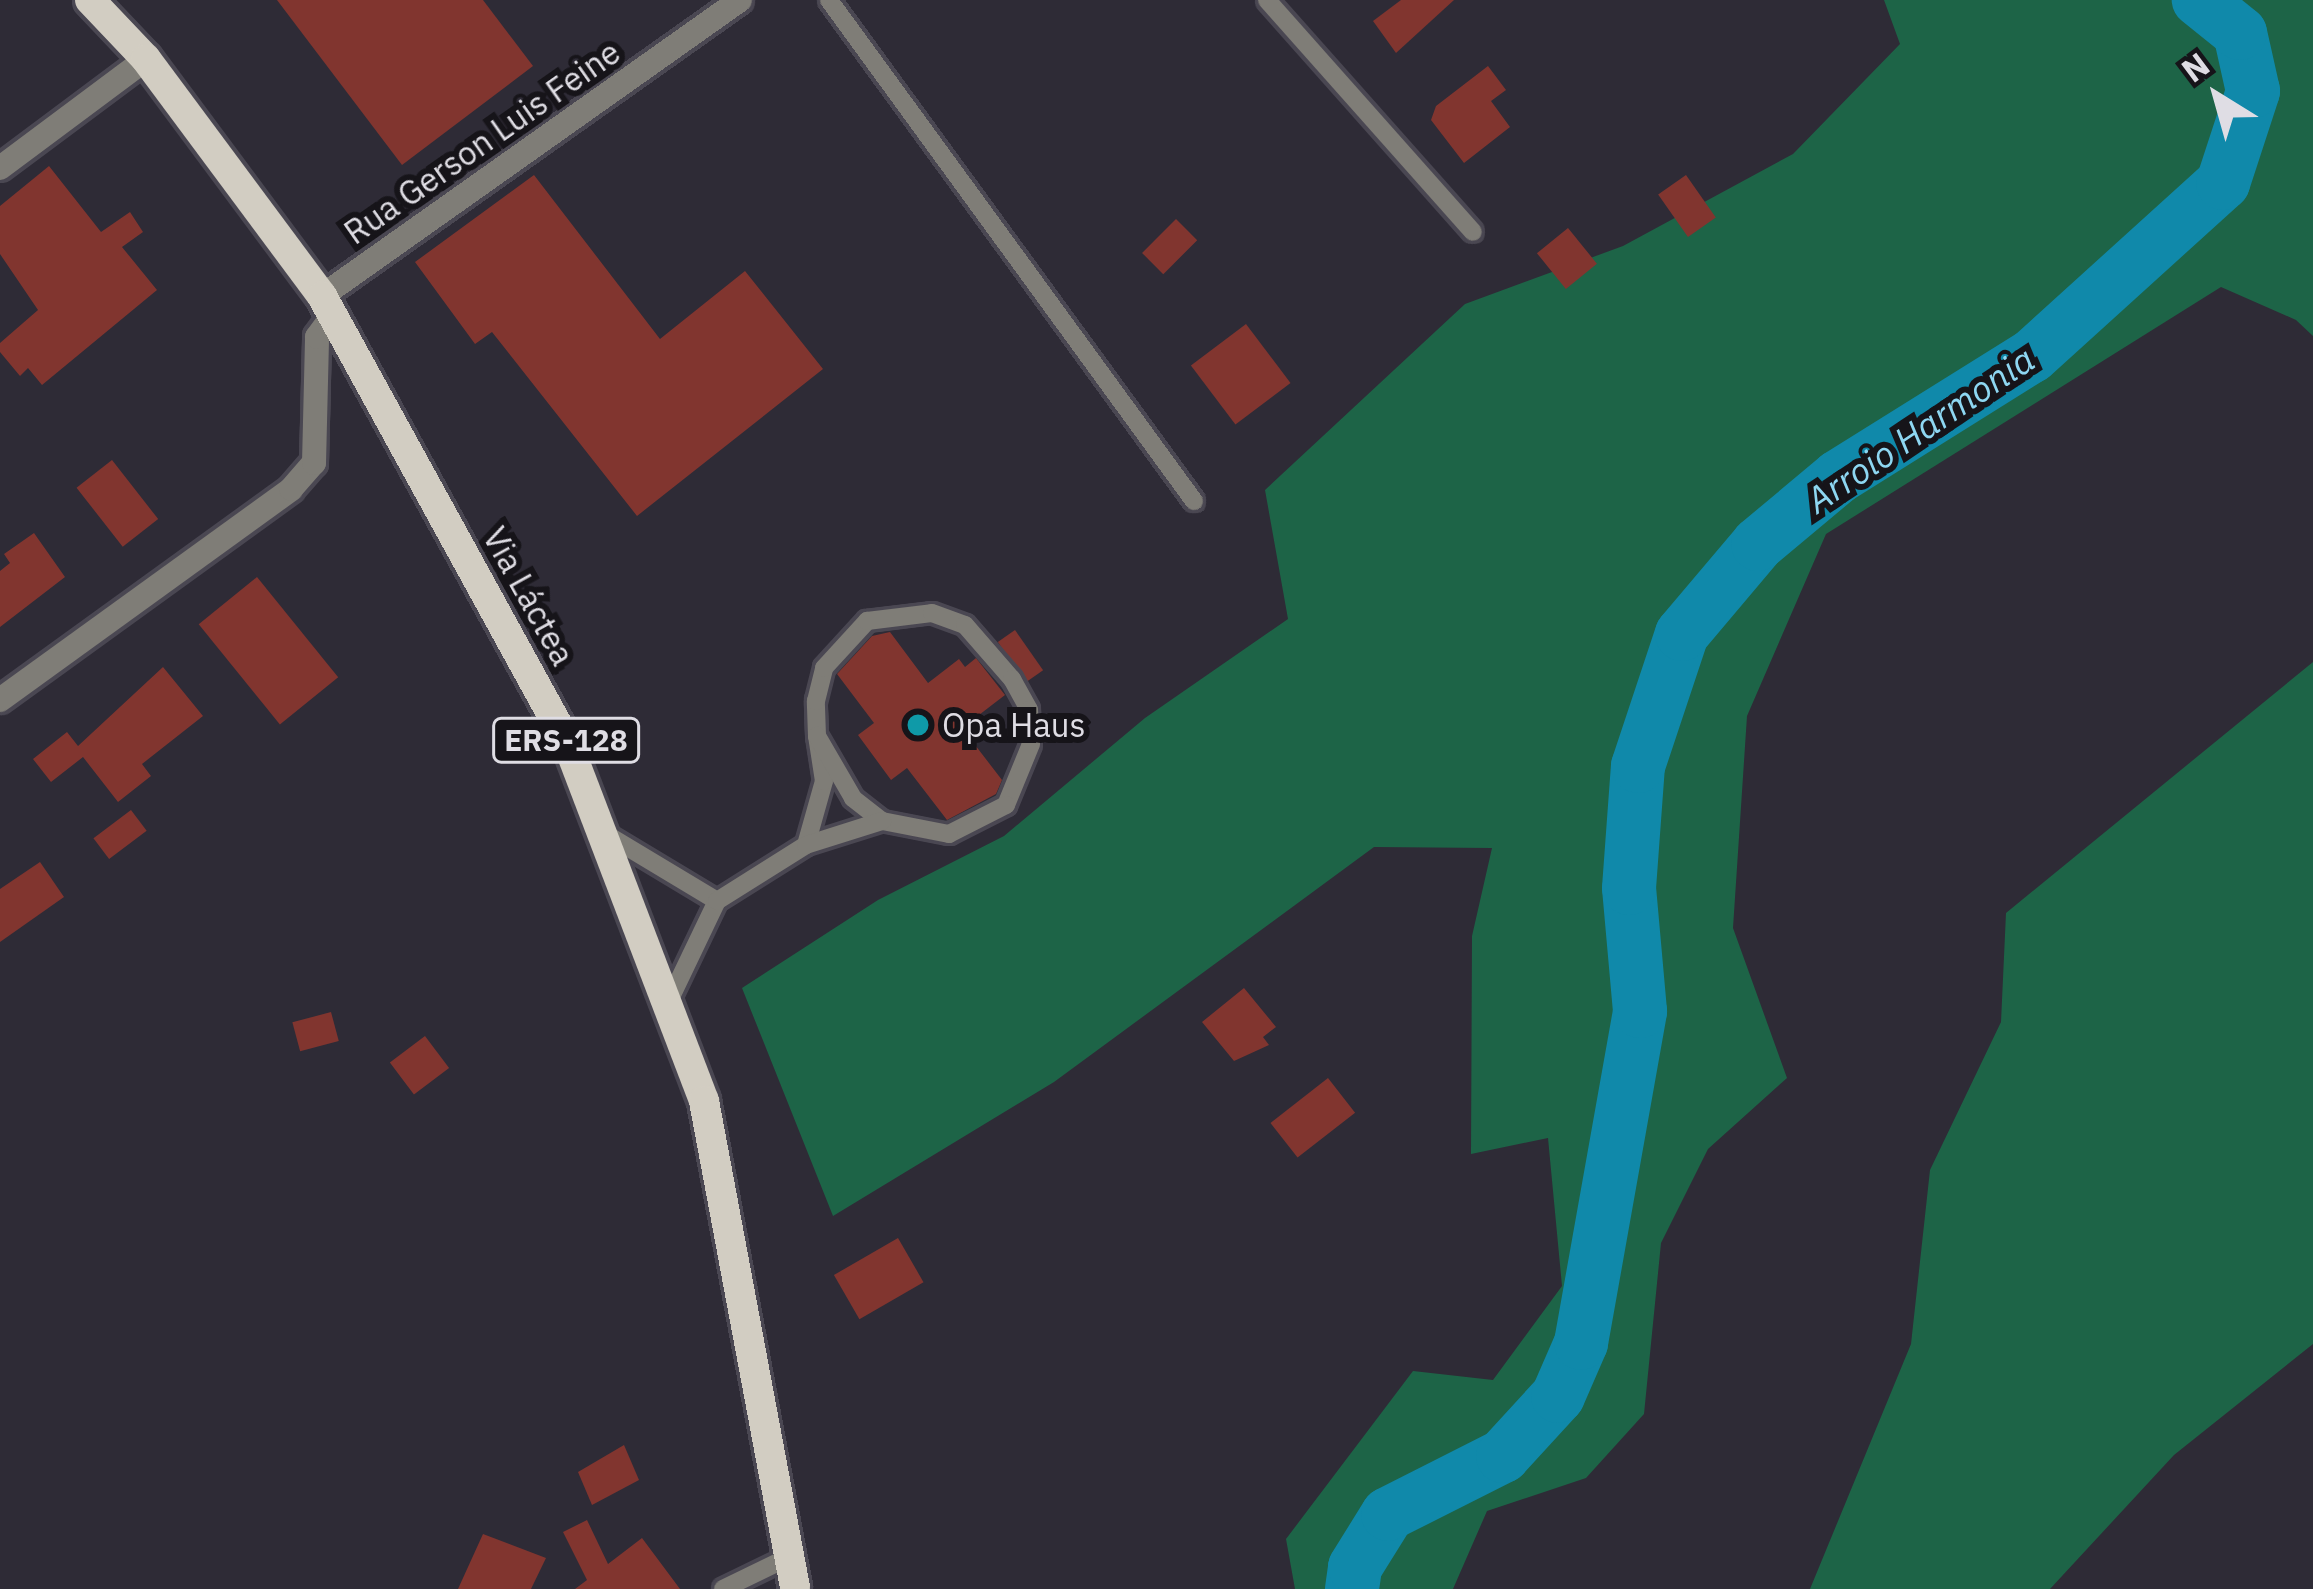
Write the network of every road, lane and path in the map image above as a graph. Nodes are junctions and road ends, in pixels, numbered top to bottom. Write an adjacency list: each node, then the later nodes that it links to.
1 (90, 0): 5 (main road, Via Láctea / ERS-128)
2 (740, 0): 8 (street, Rua Gerson Luis Feine)
3 (829, 0): 9 (lane)
4 (1267, 0): 7 (lane)
5 (146, 58): 6 (street); 8 (main road, Via Láctea / ERS-128)
6 (0, 168)
7 (1473, 232)
8 (327, 306): 10 (street); 13 (main road, Via Láctea / ERS-128)
9 (1194, 501)
10 (0, 700)
11 (817, 736): 12 (lane); 12 (lane); 14 (lane)
12 (882, 820): 14 (lane)
13 (604, 833): 15 (lane); 16 (main road, Via Láctea / ERS-128)
14 (806, 845): 15 (lane)
15 (717, 901): 16 (lane)
16 (668, 1000): 17 (main road, Via Láctea / ERS-128)
17 (789, 1557): 18 (lane); 19 (main road, Via Láctea / ERS-128)
18 (723, 1589)
19 (795, 1589)

